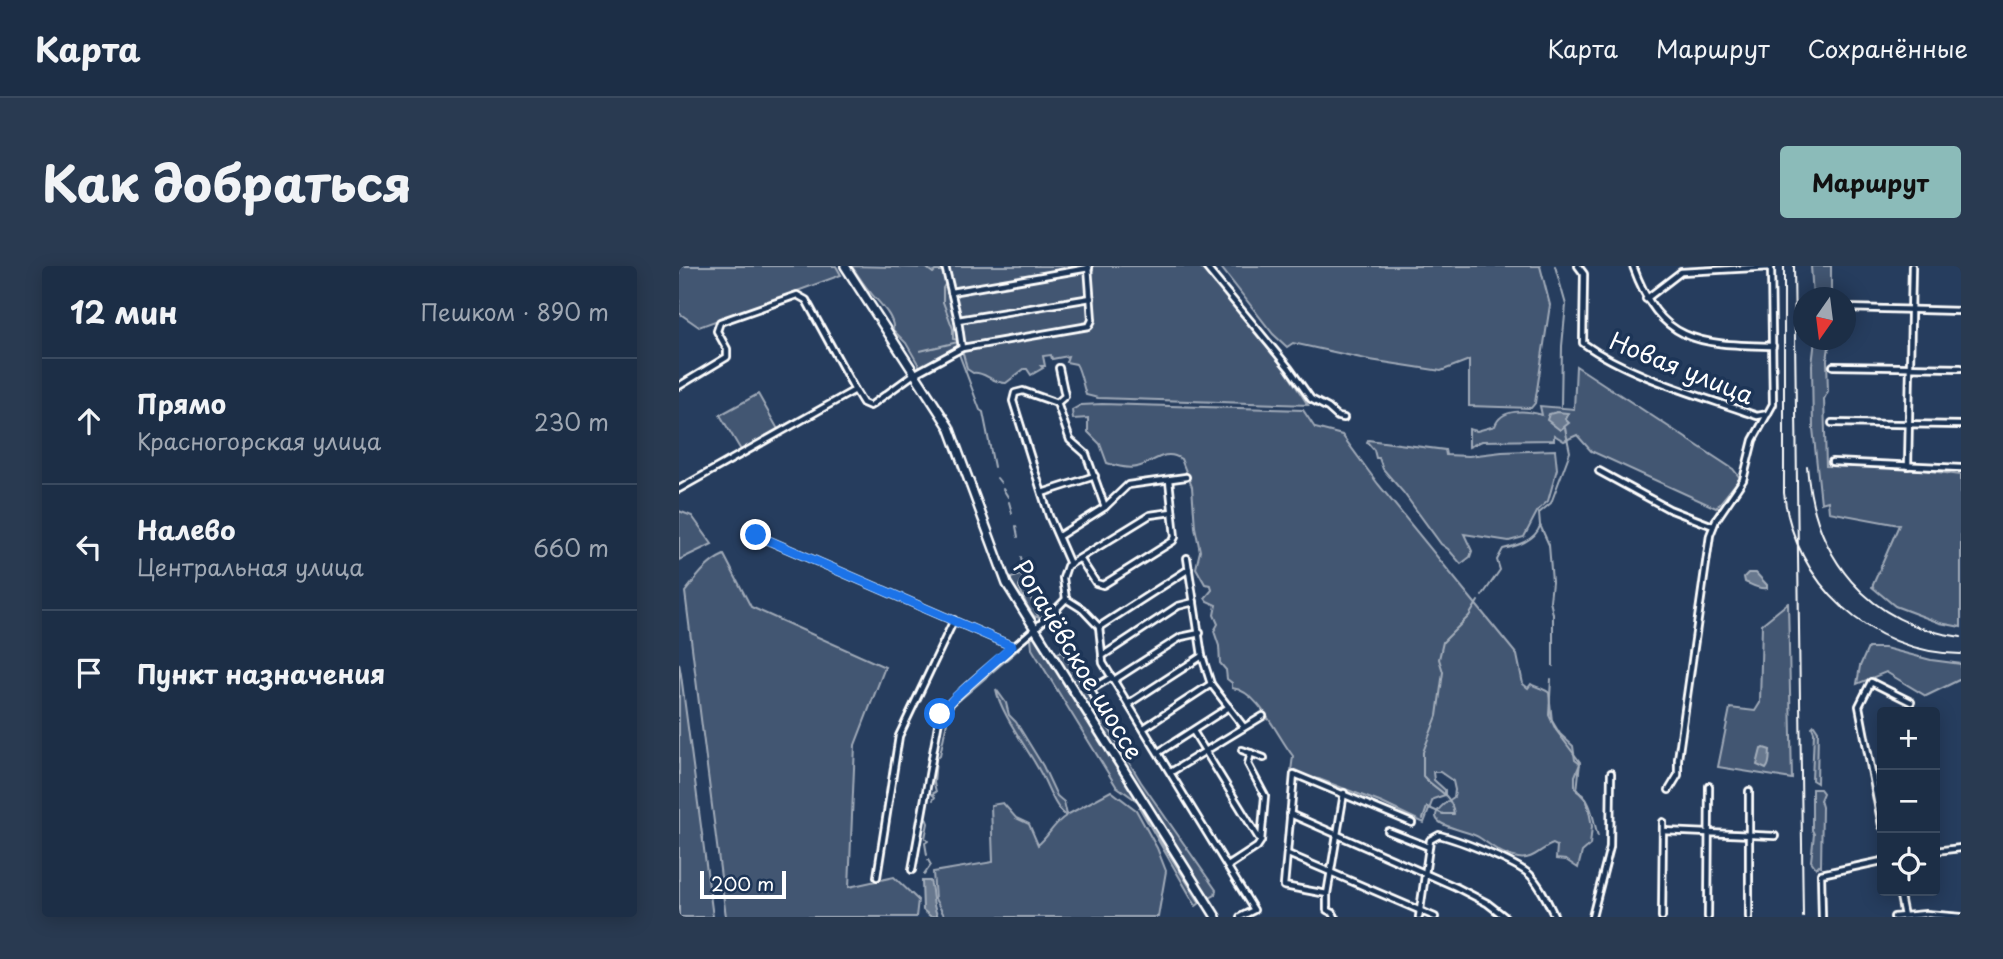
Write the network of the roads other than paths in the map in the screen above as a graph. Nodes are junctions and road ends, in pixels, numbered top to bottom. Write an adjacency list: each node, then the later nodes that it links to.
1 (844, 266): 22 (main road, Рогачёвское шоссе)
2 (945, 266): 9 (street)
3 (1205, 266): 27 (street)
4 (1578, 266): 26 (street, Новая улица)
5 (1633, 266): 11 (street)
6 (1912, 266): 13 (street)
7 (1089, 267): 9 (street); 10 (street)
8 (1771, 267): 11 (street); 16 (street)
9 (951, 292): 15 (street)
10 (1091, 298): 15 (street); 17 (street)
11 (1646, 299): 16 (street)
12 (1856, 308): 13 (street)
13 (1910, 310): 14 (street); 19 (street)
14 (1961, 311)
15 (958, 320): 17 (street)
16 (1773, 346): 26 (street)
17 (962, 348): 22 (street)
18 (1833, 366): 19 (street)
19 (1910, 367): 20 (street); 29 (street)
20 (1961, 368)
21 (1059, 369): 25 (street)
22 (914, 374): 24 (street); 53 (main road, Рогачёвское шоссе)
23 (679, 386): 24 (street)
24 (855, 390): 38 (street)
25 (1057, 403): 35 (street); 39 (street)
26 (1769, 414): 42 (street)
27 (1344, 418)
28 (1832, 423): 29 (street)
29 (1910, 424): 30 (street); 32 (street)
30 (1961, 425)
31 (1832, 462): 32 (street)
32 (1908, 466): 33 (street)
33 (1961, 468)
34 (1599, 471): 42 (street)
35 (1095, 476): 39 (street); 40 (street)
36 (1186, 477): 37 (street)
37 (1169, 480): 40 (street); 41 (street)
38 (679, 489)
39 (1042, 493): 44 (street)
40 (1105, 506): 44 (street)
41 (1172, 512): 46 (street); 46 (street)
42 (1713, 526): 78 (street)
43 (756, 535): 51 (street)
44 (1059, 536): 47 (street)
45 (1187, 558): 48 (street)
46 (1081, 559): 47 (street)
47 (1070, 565): 49 (street)
48 (1189, 569): 50 (street); 52 (street)
49 (1066, 599): 52 (street); 53 (street)
50 (1194, 602): 54 (street); 57 (street)
51 (954, 620): 55 (street); 101 (street)
52 (1099, 627): 57 (street)
53 (1036, 629): 55 (street); 106 (main road, Рогачёвское шоссе)
54 (1200, 633): 58 (street); 59 (street)
55 (1012, 646): 98 (street)
56 (1066, 650): 61 (street)
57 (1102, 656): 59 (street)
58 (1202, 656): 60 (street); 63 (street)
59 (1113, 679): 61 (street); 63 (street)
60 (1211, 684): 64 (street); 68 (street)
61 (1090, 690): 65 (street)
62 (1911, 702): 81 (street)
63 (1128, 704): 68 (street)
64 (1229, 707): 67 (street); 69 (street)
65 (1104, 714)
66 (1263, 716): 67 (street)
67 (1244, 727): 72 (street)
68 (1144, 728): 71 (street)
69 (1193, 731): 71 (street); 72 (street)
70 (1242, 750): 73 (street)
71 (1159, 752): 75 (street)
72 (1205, 752): 75 (street); 91 (street)
73 (1251, 753): 74 (street); 91 (street)
74 (1264, 758)
75 (1171, 772): 97 (street)
76 (1611, 773): 113 (street)
77 (1709, 786): 87 (street)
78 (1669, 790)
79 (1749, 792): 89 (street)
80 (1344, 793): 82 (street); 84 (street); 88 (street)
81 (1877, 800)
82 (1290, 814): 88 (street); 95 (street)
83 (1663, 822): 86 (street)
84 (1412, 823)
85 (1388, 831): 92 (street)
86 (1663, 831): 87 (street); 114 (street)
87 (1708, 833): 89 (street); 115 (street)
88 (1337, 834): 99 (street); 100 (street)
89 (1749, 835): 90 (street); 116 (street)
90 (1775, 836)
91 (1261, 841): 97 (street)
92 (1429, 847): 100 (street); 112 (street)
93 (1961, 848): 94 (street)
94 (1940, 850)
95 (1288, 854): 99 (street); 102 (street)
96 (1877, 862): 117 (street)
97 (1228, 866): 107 (street)
98 (912, 870)
99 (1331, 873): 102 (street); 104 (street)
100 (1426, 874): 104 (street); 111 (street)
101 (877, 877)
102 (1327, 894): 108 (street)
103 (1900, 896): 105 (street)
104 (1420, 910): 109 (street); 110 (street)
105 (1904, 916): 118 (street); 119 (street)
106 (1216, 917)
107 (1240, 917)
108 (1335, 917)
109 (1419, 917)
110 (1435, 917)
111 (1504, 917)
112 (1555, 917)
113 (1592, 917)
114 (1662, 917)
115 (1708, 917)
116 (1749, 917)
117 (1822, 917)
118 (1894, 917)
119 (1961, 917)

